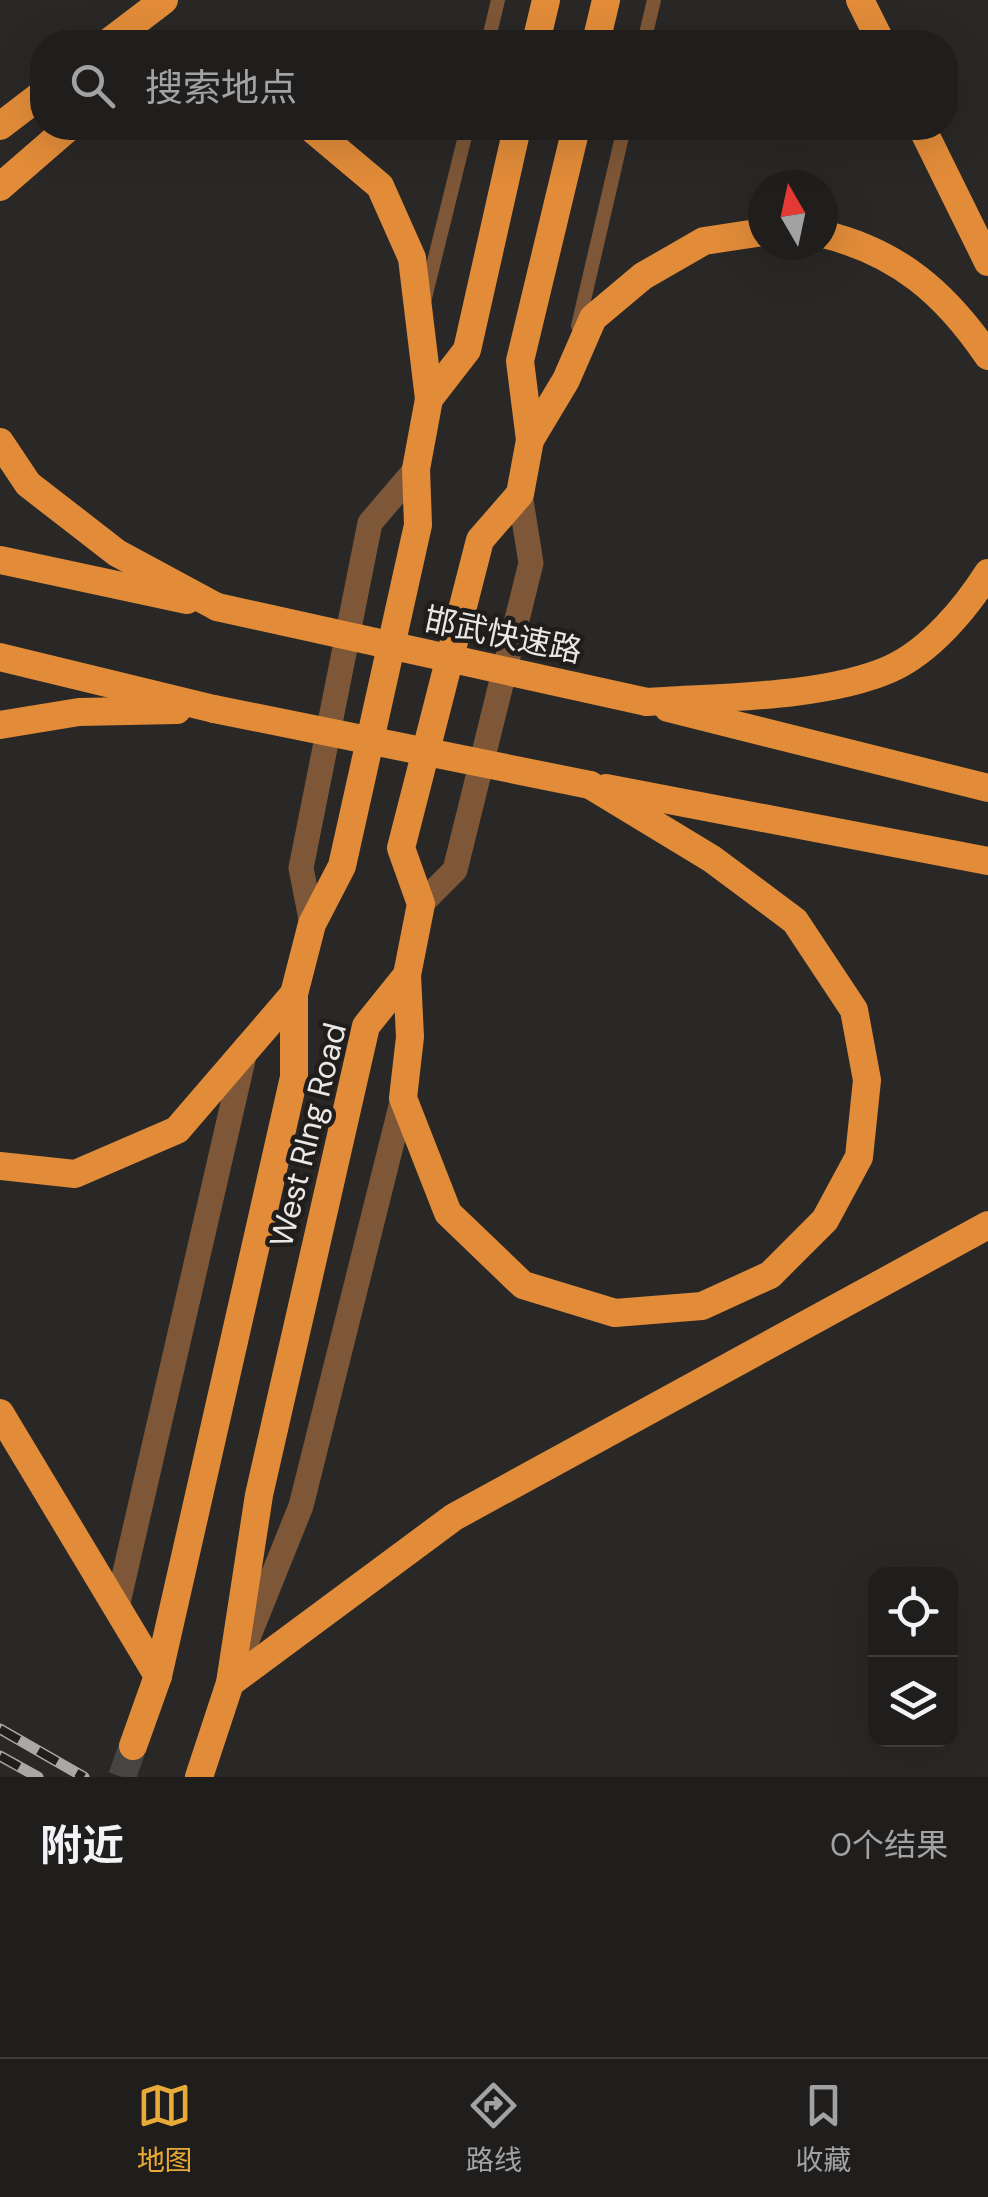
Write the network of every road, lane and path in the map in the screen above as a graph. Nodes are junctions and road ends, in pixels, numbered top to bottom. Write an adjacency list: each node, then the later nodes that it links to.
1 (164, 0): 7 (highway)
2 (498, 0): 8 (lane)
3 (546, 0): 9 (highway)
4 (606, 0): 10 (highway)
5 (654, 0): 11 (lane)
6 (860, 0): 12 (highway)
7 (125, 30)
8 (491, 30)
9 (539, 30)
10 (599, 30)
11 (647, 30)
12 (874, 30)
13 (30, 103): 14 (highway)
14 (0, 126)
15 (54, 140): 22 (highway)
16 (325, 140): 26 (highway)
17 (464, 140): 26 (lane)
18 (514, 140): 29 (highway, West RIng Road)
19 (573, 140): 30 (highway)
20 (621, 140): 28 (lane)
21 (928, 140): 25 (highway)
22 (0, 187)
23 (748, 234): 28 (highway)
24 (838, 240): 27 (highway)
25 (988, 262)
26 (420, 321): 29 (highway)
27 (988, 356)
28 (566, 380): 30 (highway)
29 (430, 399): 32 (highway, West RIng Road)
30 (530, 440): 33 (highway)
31 (0, 442): 36 (highway)
32 (416, 469): 45 (highway, West RIng Road); 45 (street)
33 (520, 494): 44 (street); 44 (highway)
34 (0, 560): 36 (highway, 邯武快速路)
35 (988, 573): 38 (highway)
36 (218, 607): 38 (highway, 邯武快速路, bridge)
37 (0, 657): 39 (highway)
38 (647, 702): 42 (highway, 邯武快速路)
39 (214, 710): 40 (highway); 41 (highway, bridge)
40 (0, 725)
41 (590, 785): 43 (highway); 49 (highway)
42 (988, 788)
43 (988, 861)
44 (421, 904): 46 (highway, West RIng Road)
45 (312, 924): 47 (highway, West RIng Road)
46 (407, 975): 49 (highway); 55 (highway, West RIng Road)
47 (294, 994): 48 (highway); 54 (highway, West RIng Road)
48 (246, 1047): 50 (highway); 53 (street)
49 (403, 1098): 55 (street)
50 (0, 1166)
51 (988, 1225): 55 (highway)
52 (0, 1412): 53 (highway)
53 (117, 1607): 54 (highway)
54 (158, 1676): 56 (highway, West RIng Road)
55 (230, 1683): 57 (highway, West RIng Road)
56 (133, 1746)
57 (199, 1777)

